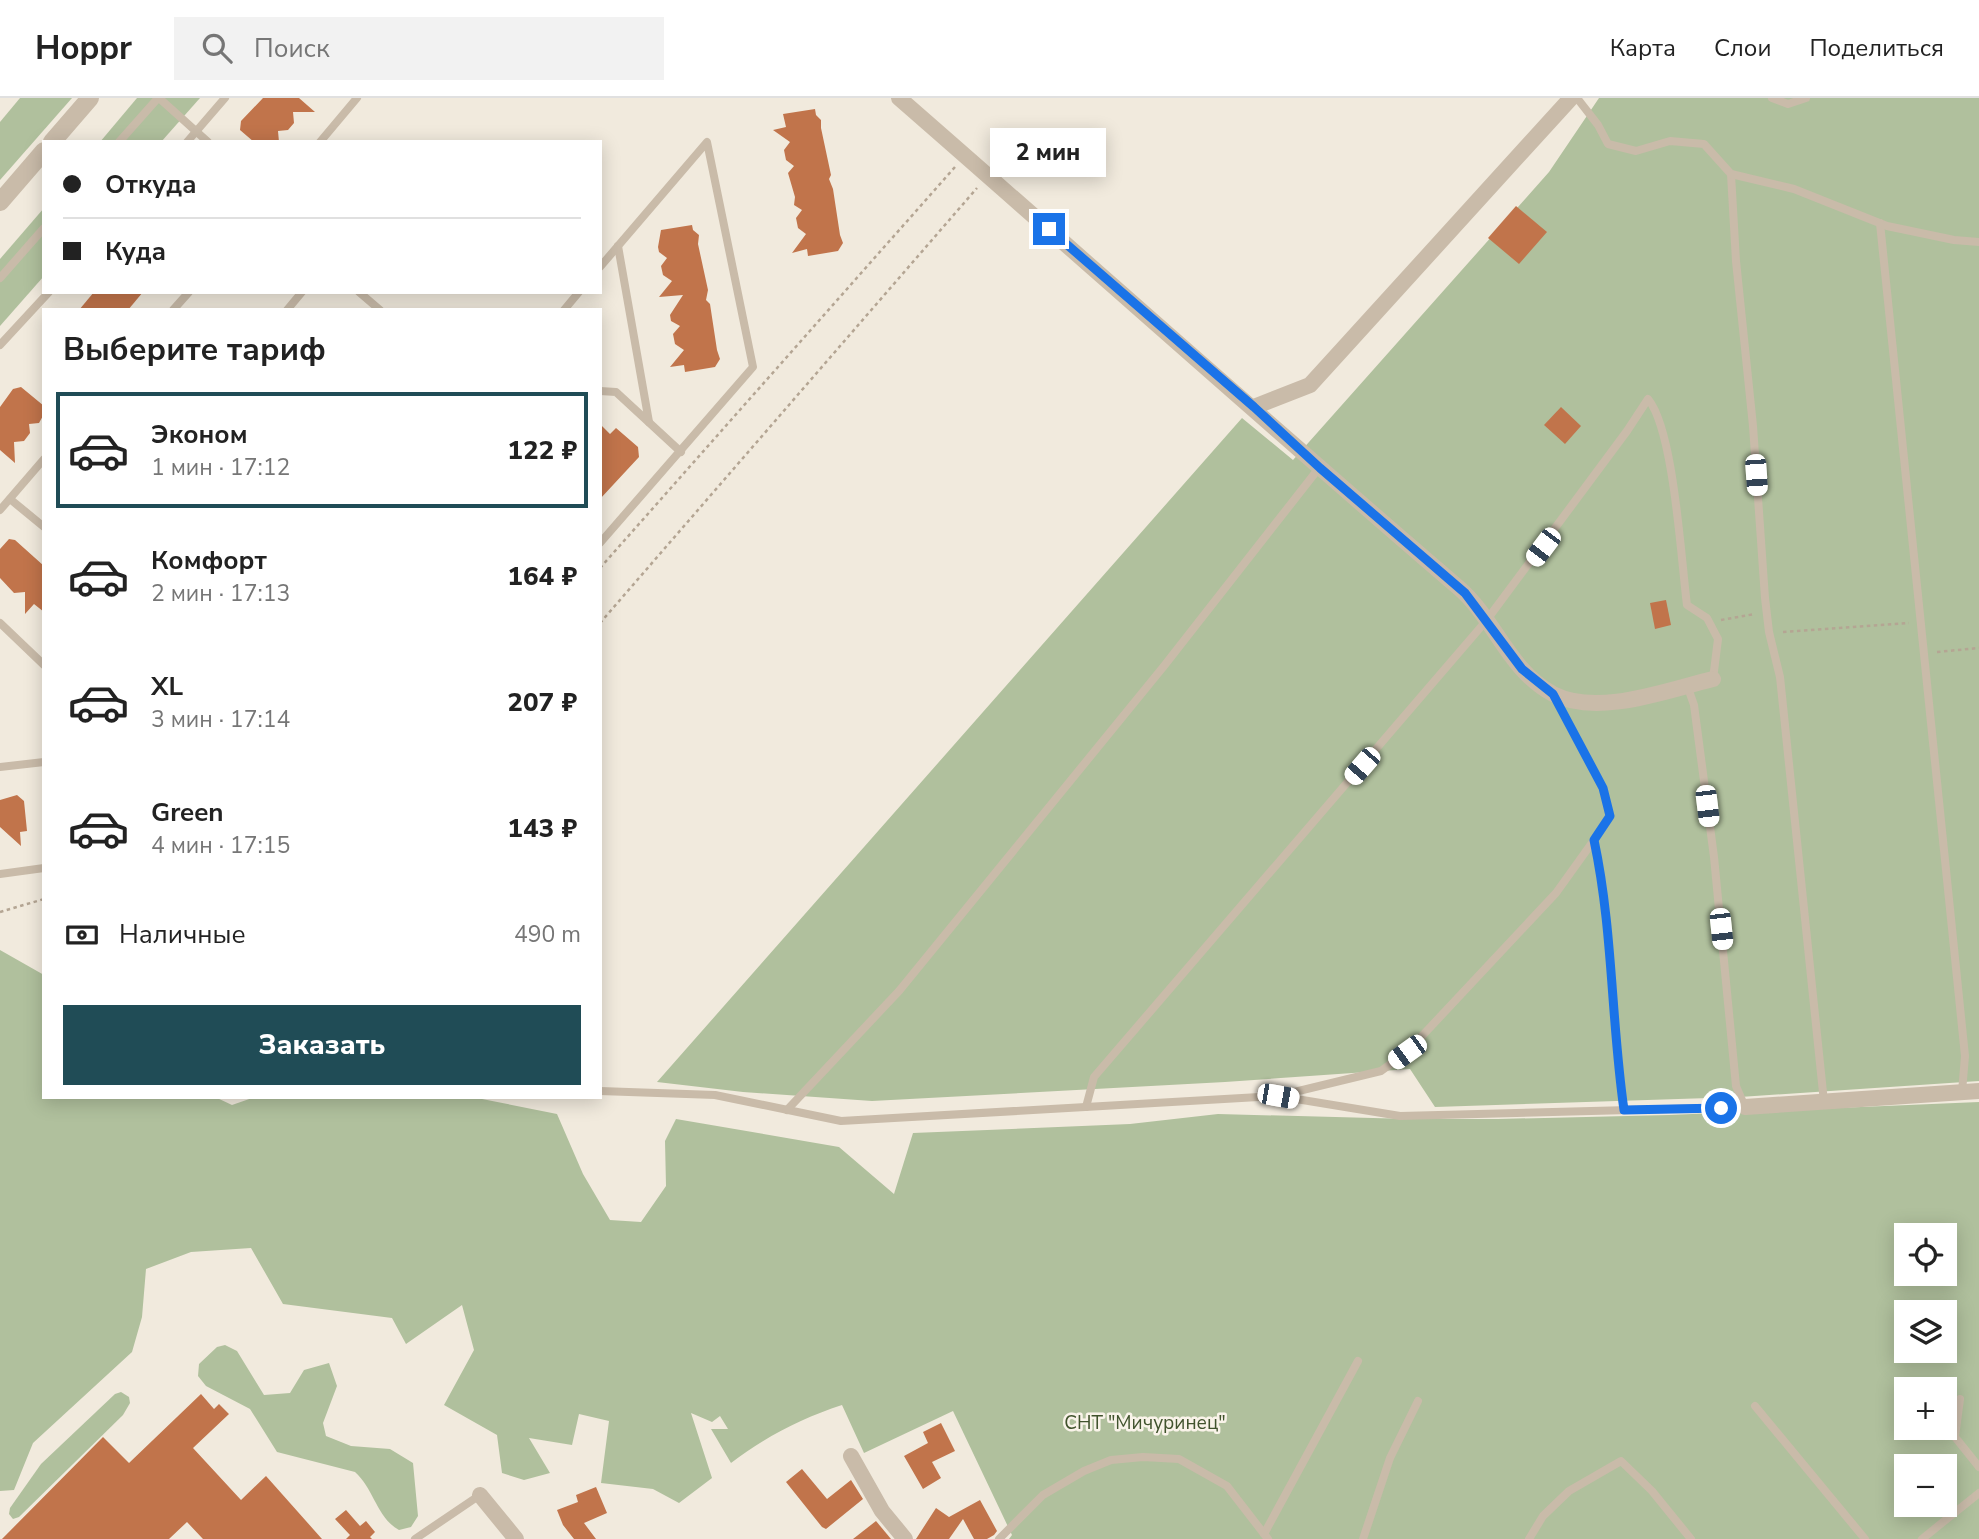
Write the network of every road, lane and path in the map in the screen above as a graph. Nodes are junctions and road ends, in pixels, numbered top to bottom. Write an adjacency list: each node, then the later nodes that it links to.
1 (90, 98): 11 (street)
2 (158, 98): 10 (lane); 12 (lane)
3 (225, 98): 10 (lane)
4 (357, 98): 15 (lane)
5 (899, 98): 17 (street)
6 (1571, 98): 38 (street)
7 (1577, 98): 18 (lane)
8 (1772, 98): 9 (lane)
9 (1806, 98)
10 (197, 131): 13 (lane); 14 (lane)
11 (54, 140)
12 (121, 140)
13 (189, 140)
14 (206, 140)
15 (322, 140)
16 (42, 153): 20 (street)
17 (965, 156): 19 (street); 47 (path)
18 (1731, 174): 21 (lane); 48 (lane)
19 (988, 175): 38 (street); 50 (path)
20 (0, 202)
21 (1880, 223): 23 (lane); 53 (lane)
22 (42, 230): 26 (lane)
23 (1979, 242)
24 (618, 246): 25 (lane); 39 (lane); 40 (lane)
25 (602, 265)
26 (0, 278)
27 (47, 294): 36 (lane)
28 (187, 294): 32 (lane)
29 (300, 294): 33 (lane)
30 (361, 294): 34 (lane)
31 (577, 294): 35 (lane)
32 (175, 308)
33 (289, 308)
34 (378, 308)
35 (566, 308)
36 (0, 345)
37 (602, 391): 39 (lane)
38 (1254, 407): 42 (street)
39 (649, 422): 40 (lane)
40 (681, 452): 46 (lane)
41 (42, 461): 43 (lane)
42 (1320, 468): 51 (street); 75 (lane)
43 (10, 499): 44 (lane); 45 (lane)
44 (0, 510)
45 (42, 525)
46 (602, 541)
47 (602, 566)
48 (1767, 612): 49 (path); 54 (lane)
49 (1707, 618): 51 (lane); 58 (lane)
50 (602, 621)
51 (1486, 621): 60 (street); 73 (lane)
52 (0, 623): 57 (lane)
53 (1920, 623): 54 (path); 56 (lane)
54 (1769, 632): 72 (lane)
55 (1979, 648): 56 (path)
56 (1923, 653): 70 (lane)
57 (42, 663)
58 (1713, 679): 59 (street)
59 (1687, 685): 60 (street); 74 (lane)
60 (1553, 694): 63 (lane)
61 (42, 762): 62 (lane)
62 (0, 767)
63 (1594, 840): 71 (lane); 76 (lane)
64 (42, 868): 65 (lane)
65 (0, 874)
66 (42, 900): 67 (path)
67 (0, 912)
68 (602, 1091): 75 (lane)
69 (1979, 1091): 70 (street)
70 (1962, 1092): 72 (street)
71 (1278, 1096): 73 (lane); 76 (lane)
72 (1824, 1102): 74 (street)
73 (1086, 1107): 75 (lane)
74 (1745, 1108): 76 (lane)
75 (788, 1110)
76 (1624, 1110)
77 (1358, 1361): 85 (lane)
78 (1959, 1399): 82 (lane)
79 (1418, 1401): 90 (lane)
80 (1755, 1406): 93 (lane)
81 (851, 1456): 88 (street)
82 (1979, 1467)
83 (1979, 1493): 94 (lane)
84 (480, 1495): 86 (lane); 87 (street)
85 (1266, 1536): 89 (lane)
86 (415, 1539)
87 (516, 1539)
88 (905, 1539)
89 (999, 1539)
90 (1363, 1539)
91 (1530, 1539): 92 (lane)
92 (1691, 1539)
93 (1865, 1539)
94 (1922, 1539)

